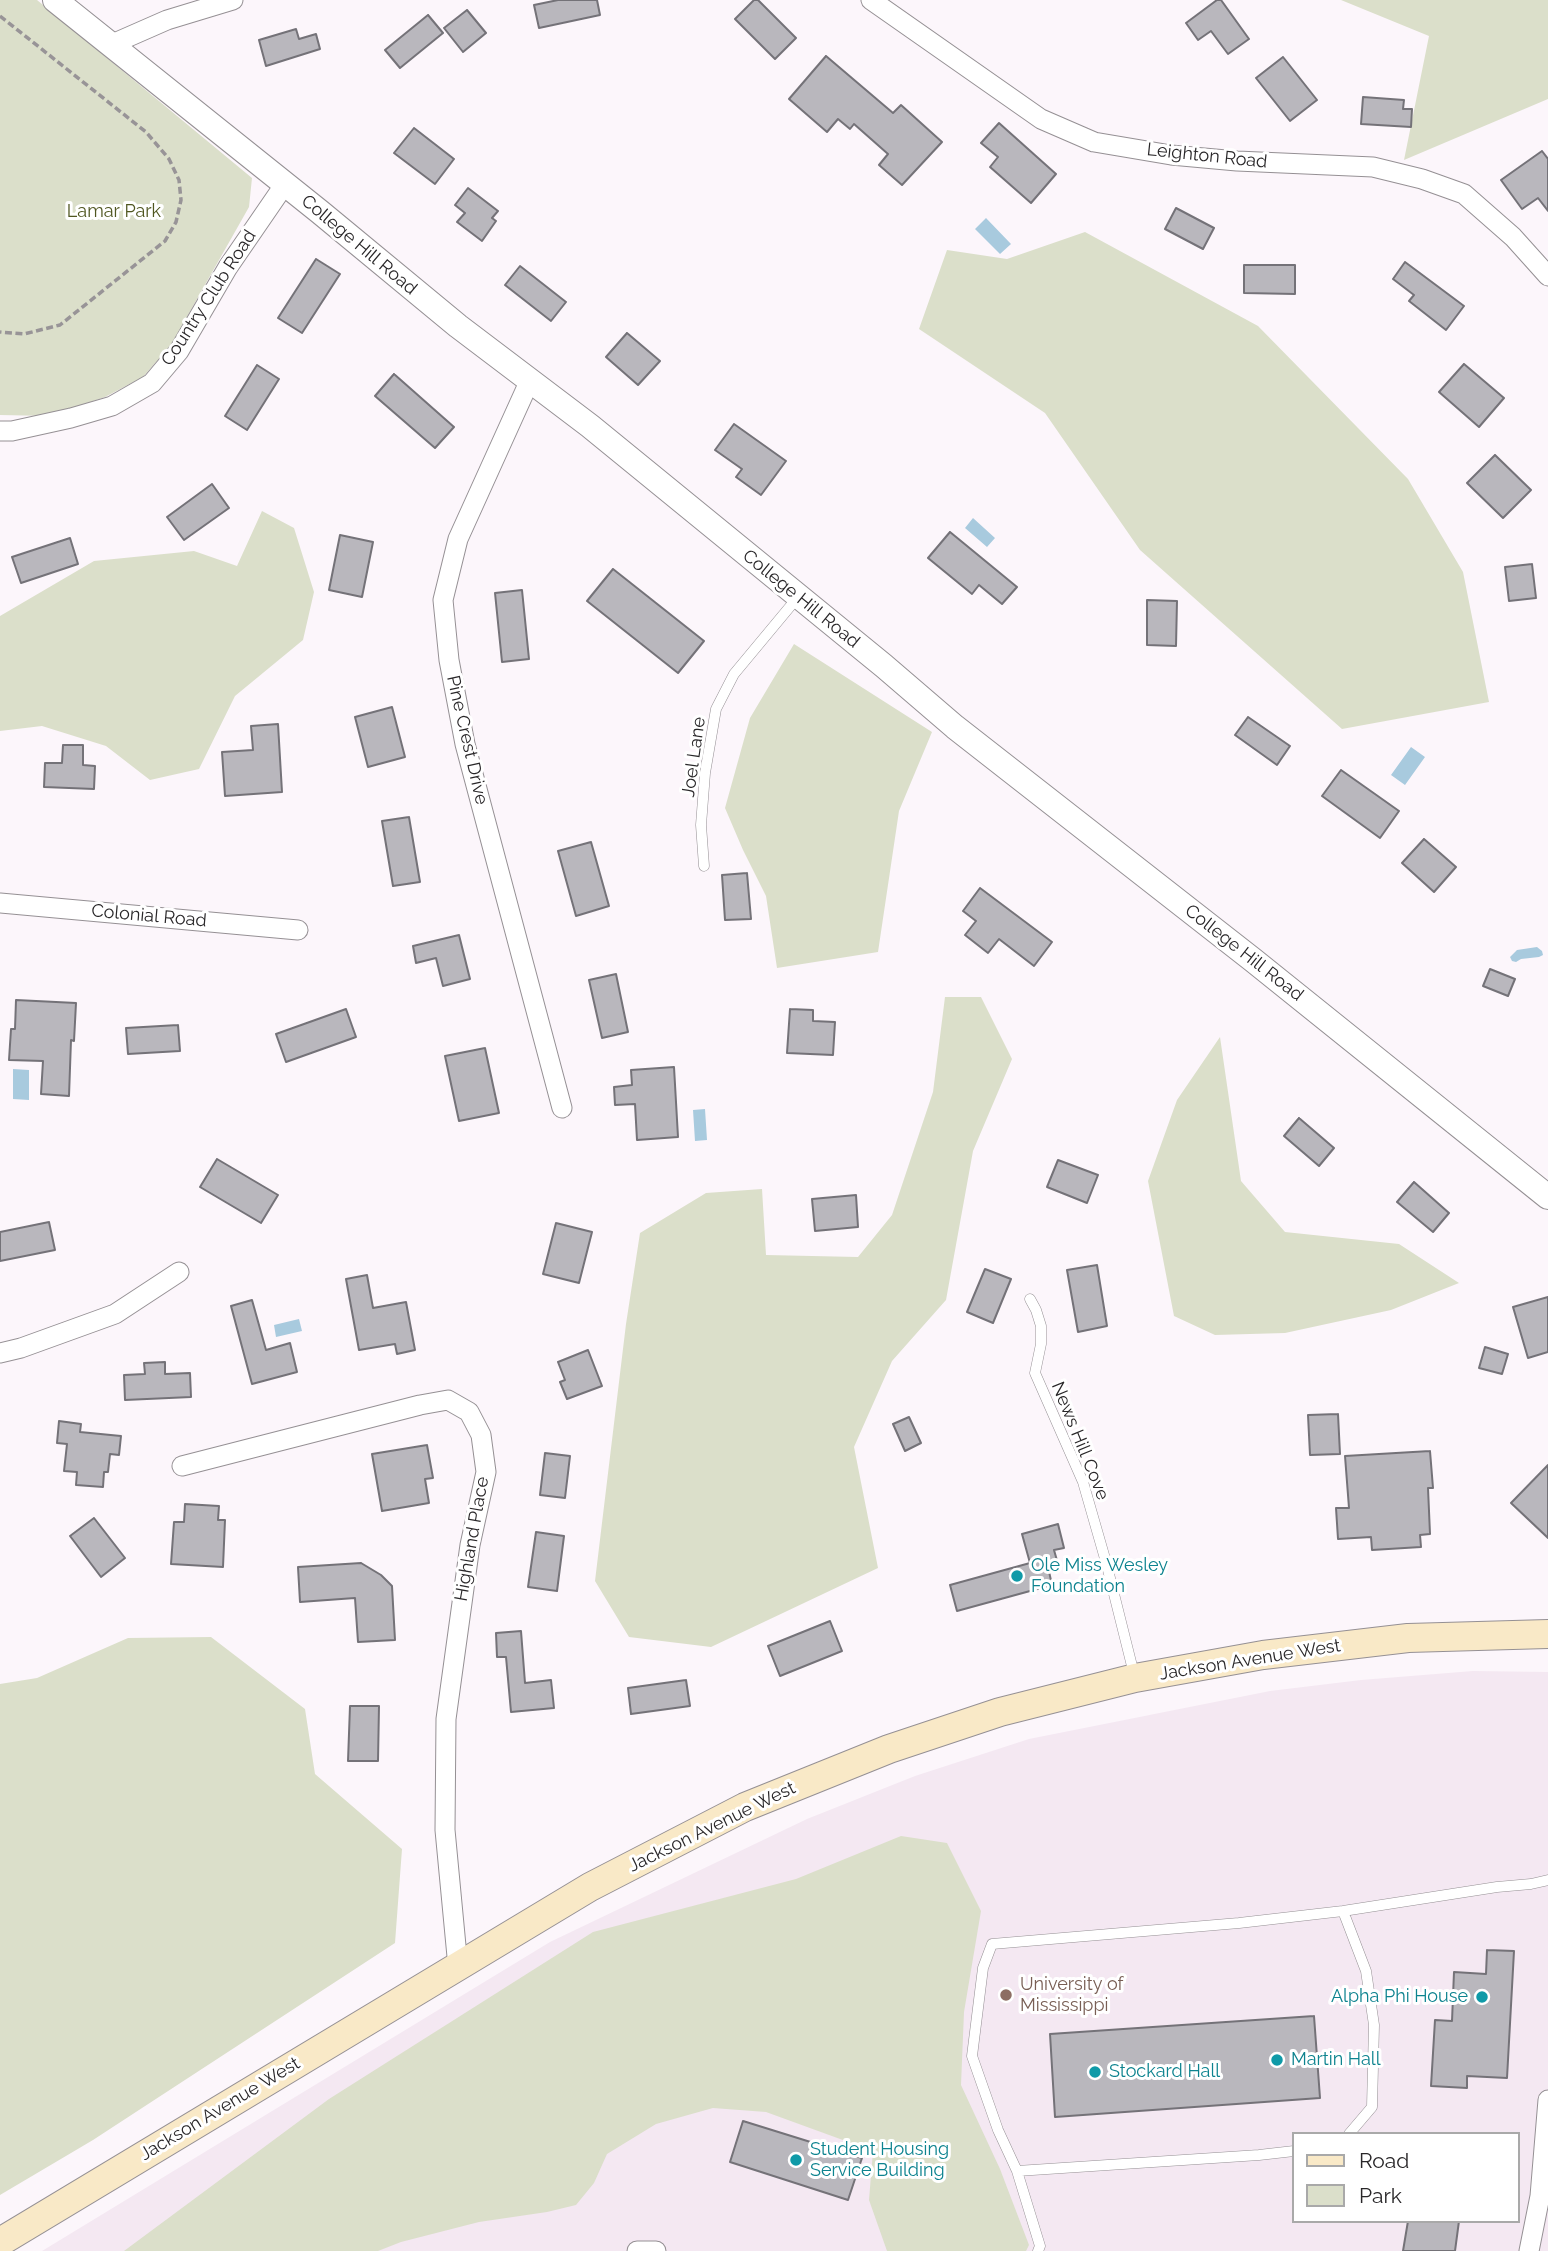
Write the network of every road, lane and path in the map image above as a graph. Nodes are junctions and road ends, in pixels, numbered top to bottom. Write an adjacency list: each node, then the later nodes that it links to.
1 (55, 0): 5 (street, College Hill Road)
2 (233, 0): 5 (street)
3 (871, 0): 7 (street, Leighton Road)
4 (0, 16): 8 (path)
5 (110, 45): 6 (street, College Hill Road)
6 (285, 184): 9 (street, College Hill Road); 10 (street, Country Club Road)
7 (1548, 276)
8 (0, 331)
9 (530, 380): 11 (street, College Hill Road); 15 (street, Pine Crest Drive)
10 (0, 431)
11 (799, 596): 12 (lane, Joel Lane); 16 (street, College Hill Road)
12 (704, 866)
13 (0, 903): 14 (street, Colonial Road)
14 (298, 930)
15 (562, 1108)
16 (1548, 1197)
17 (179, 1272): 19 (street)
18 (1030, 1299): 22 (lane, News Hill Cove)
19 (0, 1353)
20 (182, 1466): 25 (street, Highland Place)
21 (1548, 1634): 22 (main road, Jackson Avenue West)
22 (1135, 1678): 25 (main road, Jackson Avenue West)
23 (1548, 1880): 24 (lane)
24 (1343, 1911): 27 (lane); 29 (lane)
25 (458, 1967): 30 (main road, Jackson Avenue West)
26 (1548, 2100): 34 (street)
27 (1351, 2132)
28 (1292, 2151): 29 (lane)
29 (1017, 2171): 33 (lane)
30 (0, 2242)
31 (637, 2251): 32 (street)
32 (656, 2251)
33 (1038, 2251)
34 (1529, 2251)

